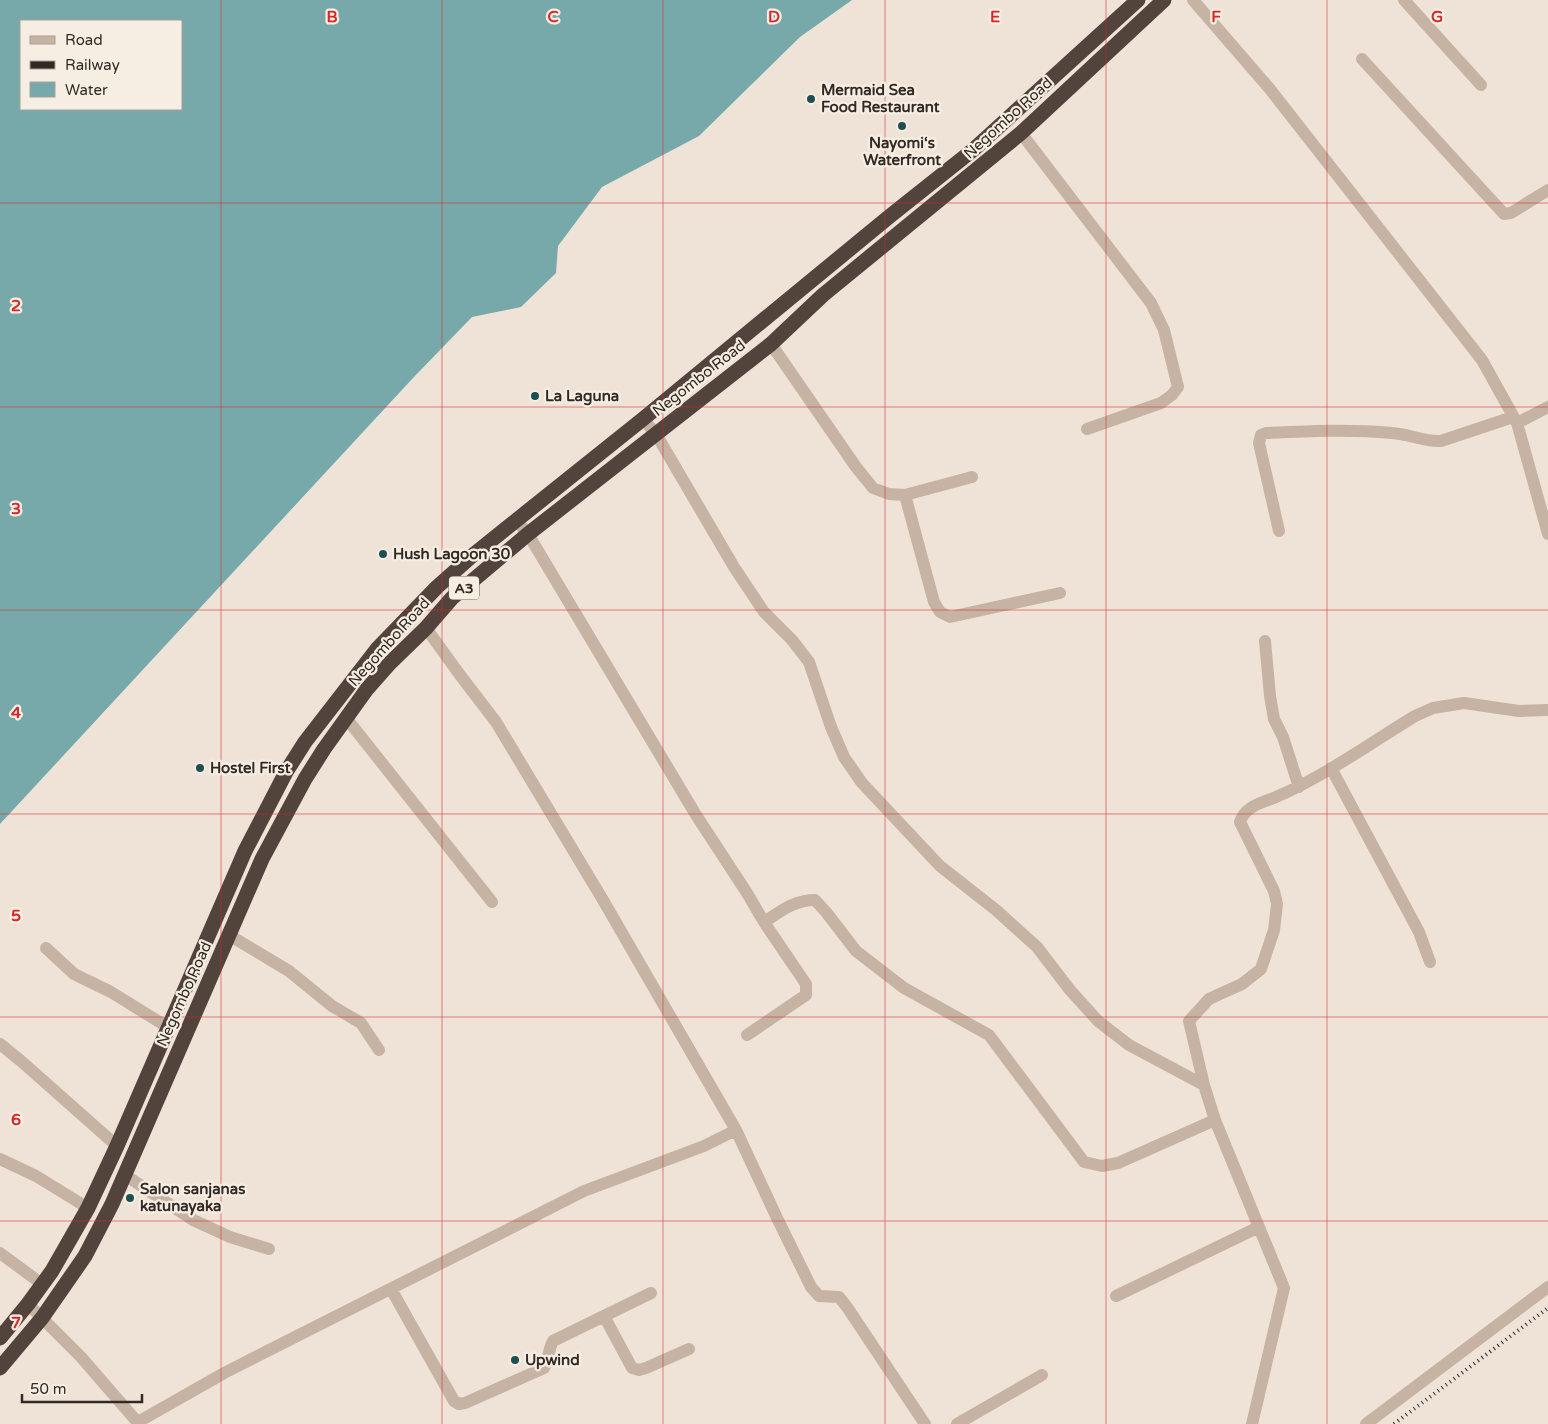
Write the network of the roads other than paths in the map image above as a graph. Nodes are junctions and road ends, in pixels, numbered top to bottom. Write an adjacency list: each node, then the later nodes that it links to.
1 (1138, 0): 11 (highway, Negombo Road / A3)
2 (1164, 0): 7 (highway, Negombo Road / A3)
3 (1193, 0): 12 (street)
4 (1404, 0): 6 (street)
5 (1362, 59): 8 (street)
6 (1481, 85)
7 (1021, 133): 9 (highway, Negombo Road / A3); 13 (street)
8 (1548, 190)
9 (771, 344): 14 (highway, Negombo Road / A3); 16 (street)
10 (1548, 407): 12 (street)
11 (644, 418): 14 (street); 17 (highway, Negombo Road / A3)
12 (1515, 420): 18 (street); 20 (street)
13 (1087, 429)
14 (656, 434): 19 (highway, Negombo Road / A3); 37 (street)
15 (972, 478): 16 (street)
16 (905, 495): 21 (street)
17 (517, 521): 19 (street); 33 (highway, Negombo Road / A3)
18 (1279, 531)
19 (528, 534): 22 (highway, Negombo Road / A3); 29 (street)
20 (1548, 534)
21 (1060, 593)
22 (426, 628): 25 (highway, Negombo Road / A3); 39 (street)
23 (1265, 641): 27 (street)
24 (1548, 710): 26 (street)
25 (347, 719): 28 (street); 30 (highway, Negombo Road / A3)
26 (1331, 768): 27 (street); 32 (street)
27 (1299, 787): 37 (street)
28 (492, 902)
29 (764, 922): 34 (street); 38 (street)
30 (229, 934): 36 (street); 42 (highway, Negombo Road / A3)
31 (46, 948): 33 (street)
32 (1430, 962)
33 (169, 1028): 40 (highway, Negombo Road / A3)
34 (747, 1035)
35 (0, 1044): 40 (street)
36 (379, 1050)
37 (1204, 1085): 38 (street)
38 (1215, 1120): 44 (street)
39 (736, 1130): 49 (street); 60 (street)
40 (117, 1146): 43 (highway, Negombo Road / A3)
41 (0, 1159): 43 (street)
42 (125, 1175): 45 (street); 54 (highway, Negombo Road / A3)
43 (88, 1208): 47 (highway, Negombo Road / A3)
44 (1259, 1227): 51 (street); 62 (street)
45 (269, 1249)
46 (0, 1253): 47 (street)
47 (42, 1284): 52 (highway, Negombo Road / A3)
48 (1548, 1287): 63 (street)
49 (391, 1289): 53 (street); 59 (street)
50 (651, 1293): 53 (street)
51 (1116, 1296)
52 (28, 1304): 54 (street); 55 (highway, Negombo Road / A3)
53 (604, 1316): 56 (street)
54 (42, 1318): 57 (highway, Negombo Road / A3); 59 (street)
55 (0, 1338)
56 (689, 1349)
57 (0, 1368)
58 (1042, 1375): 61 (street)
59 (139, 1423)
60 (925, 1424)
61 (957, 1424)
62 (1252, 1424)
63 (1366, 1424)

